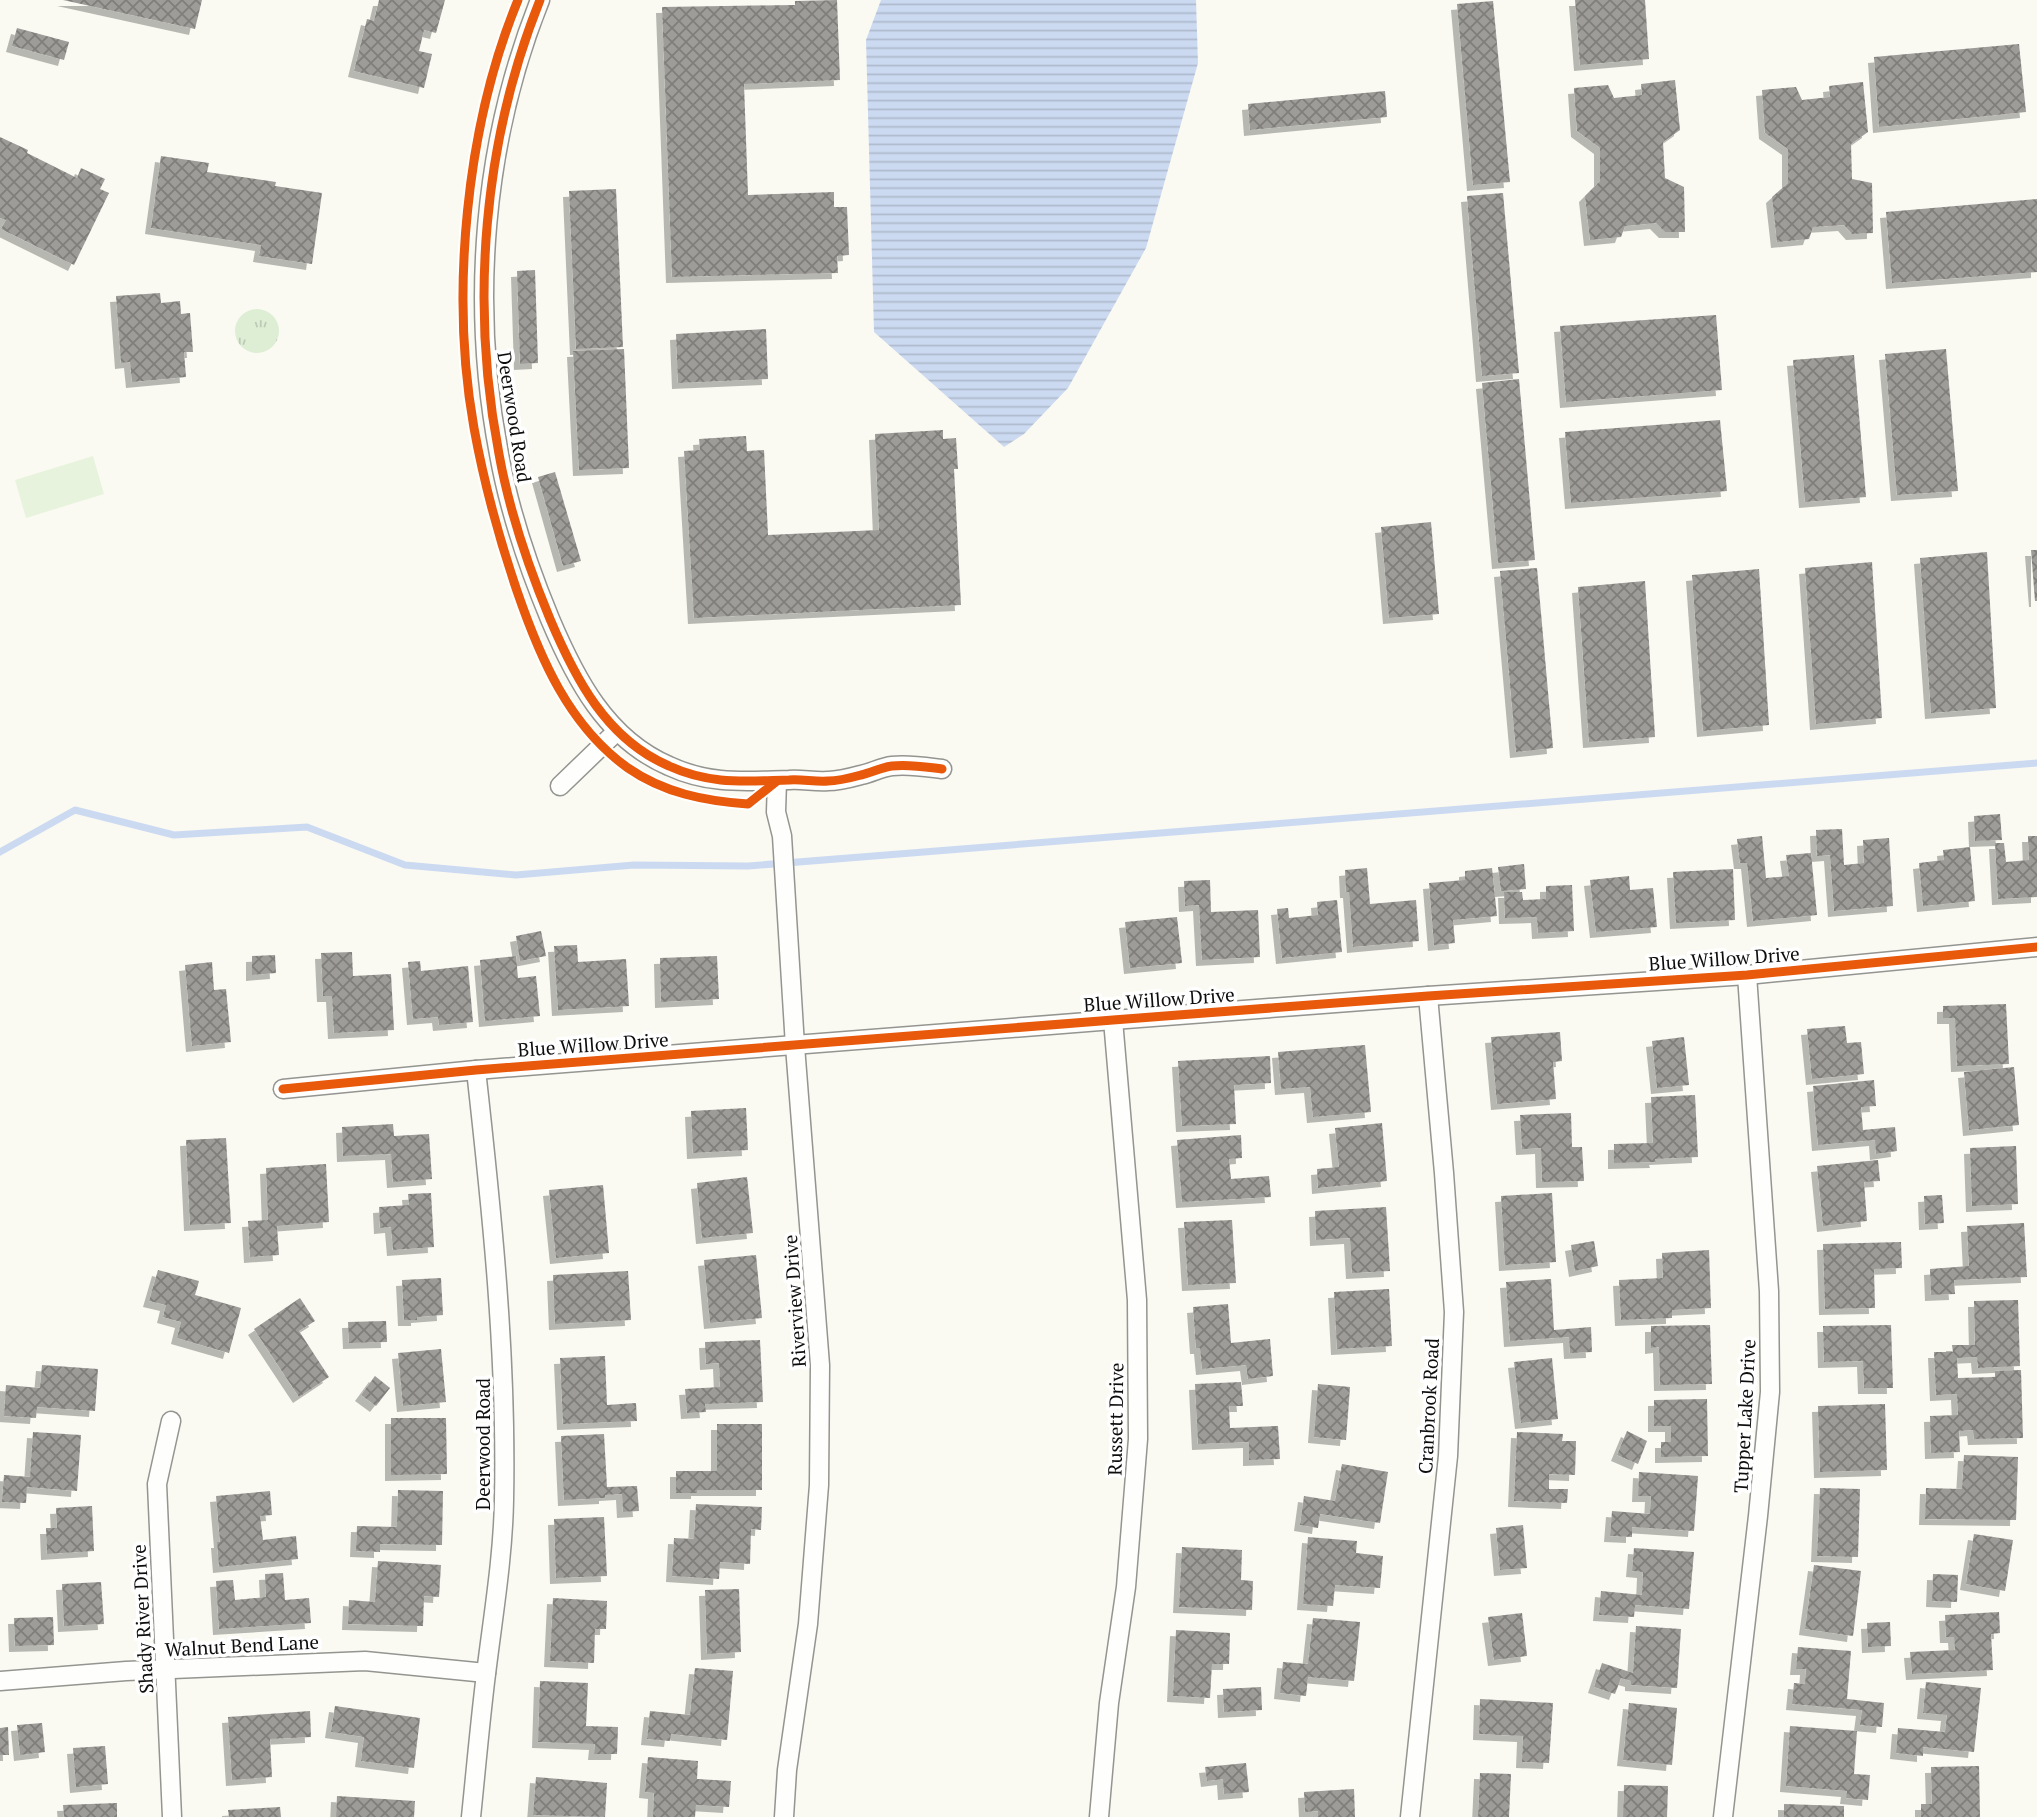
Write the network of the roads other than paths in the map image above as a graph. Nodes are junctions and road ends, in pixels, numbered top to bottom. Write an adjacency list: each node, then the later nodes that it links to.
1 (540, 0): 2 (street, Deerwood Road)
2 (617, 731): 4 (street, Deerwood Road); 5 (street)
3 (942, 769): 4 (street, Deerwood Road)
4 (776, 781): 10 (street, Riverview Drive)
5 (560, 786)
6 (2037, 947): 7 (street, Blue Willow Drive)
7 (1747, 975): 8 (street, Blue Willow Drive); 22 (street, Tupper Lake Drive)
8 (1428, 996): 9 (street, Blue Willow Drive); 21 (street, Cranbrook Road)
9 (1113, 1020): 10 (street, Blue Willow Drive); 20 (street, Russett Drive)
10 (795, 1046): 11 (street, Blue Willow Drive); 19 (street, Riverview Drive)
11 (476, 1070): 12 (street, Blue Willow Drive); 15 (street, Deerwood Road)
12 (283, 1089)
13 (172, 1421): 14 (street, Shady River Drive)
14 (165, 1670): 15 (street, Walnut Bend Lane); 16 (street, Walnut Bend Lane); 17 (street, Shady River Drive)
15 (486, 1673): 18 (street, Deerwood Road)
16 (0, 1681)
17 (172, 1817)
18 (471, 1817)
19 (784, 1817)
20 (1099, 1817)
21 (1410, 1817)
22 (1723, 1817)

